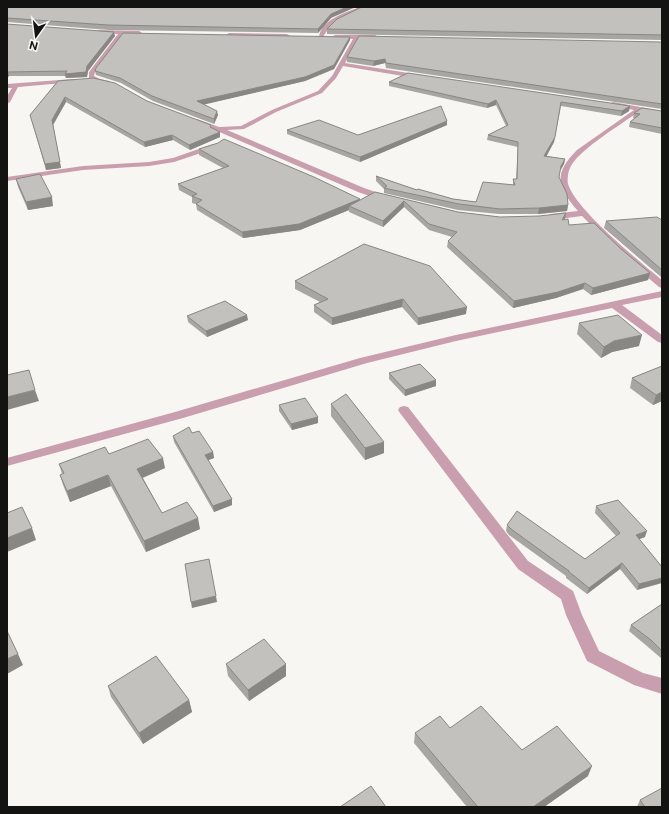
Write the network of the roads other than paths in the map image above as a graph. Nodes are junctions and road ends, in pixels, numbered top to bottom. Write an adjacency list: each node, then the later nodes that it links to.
1 (365, 7): 8 (street)
2 (95, 32): 3 (street)
3 (122, 33): 4 (street); 13 (street)
4 (143, 34)
5 (224, 35): 6 (street)
6 (292, 36)
7 (314, 36): 8 (street)
8 (321, 36): 9 (street)
9 (357, 37): 10 (street); 11 (street)
10 (379, 38)
11 (341, 64): 12 (street); 24 (street)
12 (426, 78)
13 (94, 79): 15 (street); 17 (street)
14 (79, 80): 16 (street)
15 (86, 80)
16 (16, 85): 18 (street); 19 (street)
17 (118, 85)
18 (7, 86)
19 (7, 102)
20 (608, 103): 21 (street)
21 (639, 109): 22 (street); 30 (street)
22 (662, 113)
23 (189, 118): 25 (street)
24 (242, 128): 25 (street); 27 (street)
25 (217, 129): 26 (street)
26 (233, 135): 27 (street); 28 (street)
27 (242, 138): 29 (street)
28 (7, 179)
29 (396, 201)
30 (584, 213): 31 (street); 32 (street)
31 (546, 217)
32 (662, 285)
33 (662, 294): 34 (street)
34 (614, 304): 35 (street); 37 (street)
35 (662, 340)
36 (404, 410): 38 (street)
37 (7, 462)
38 (662, 686)

